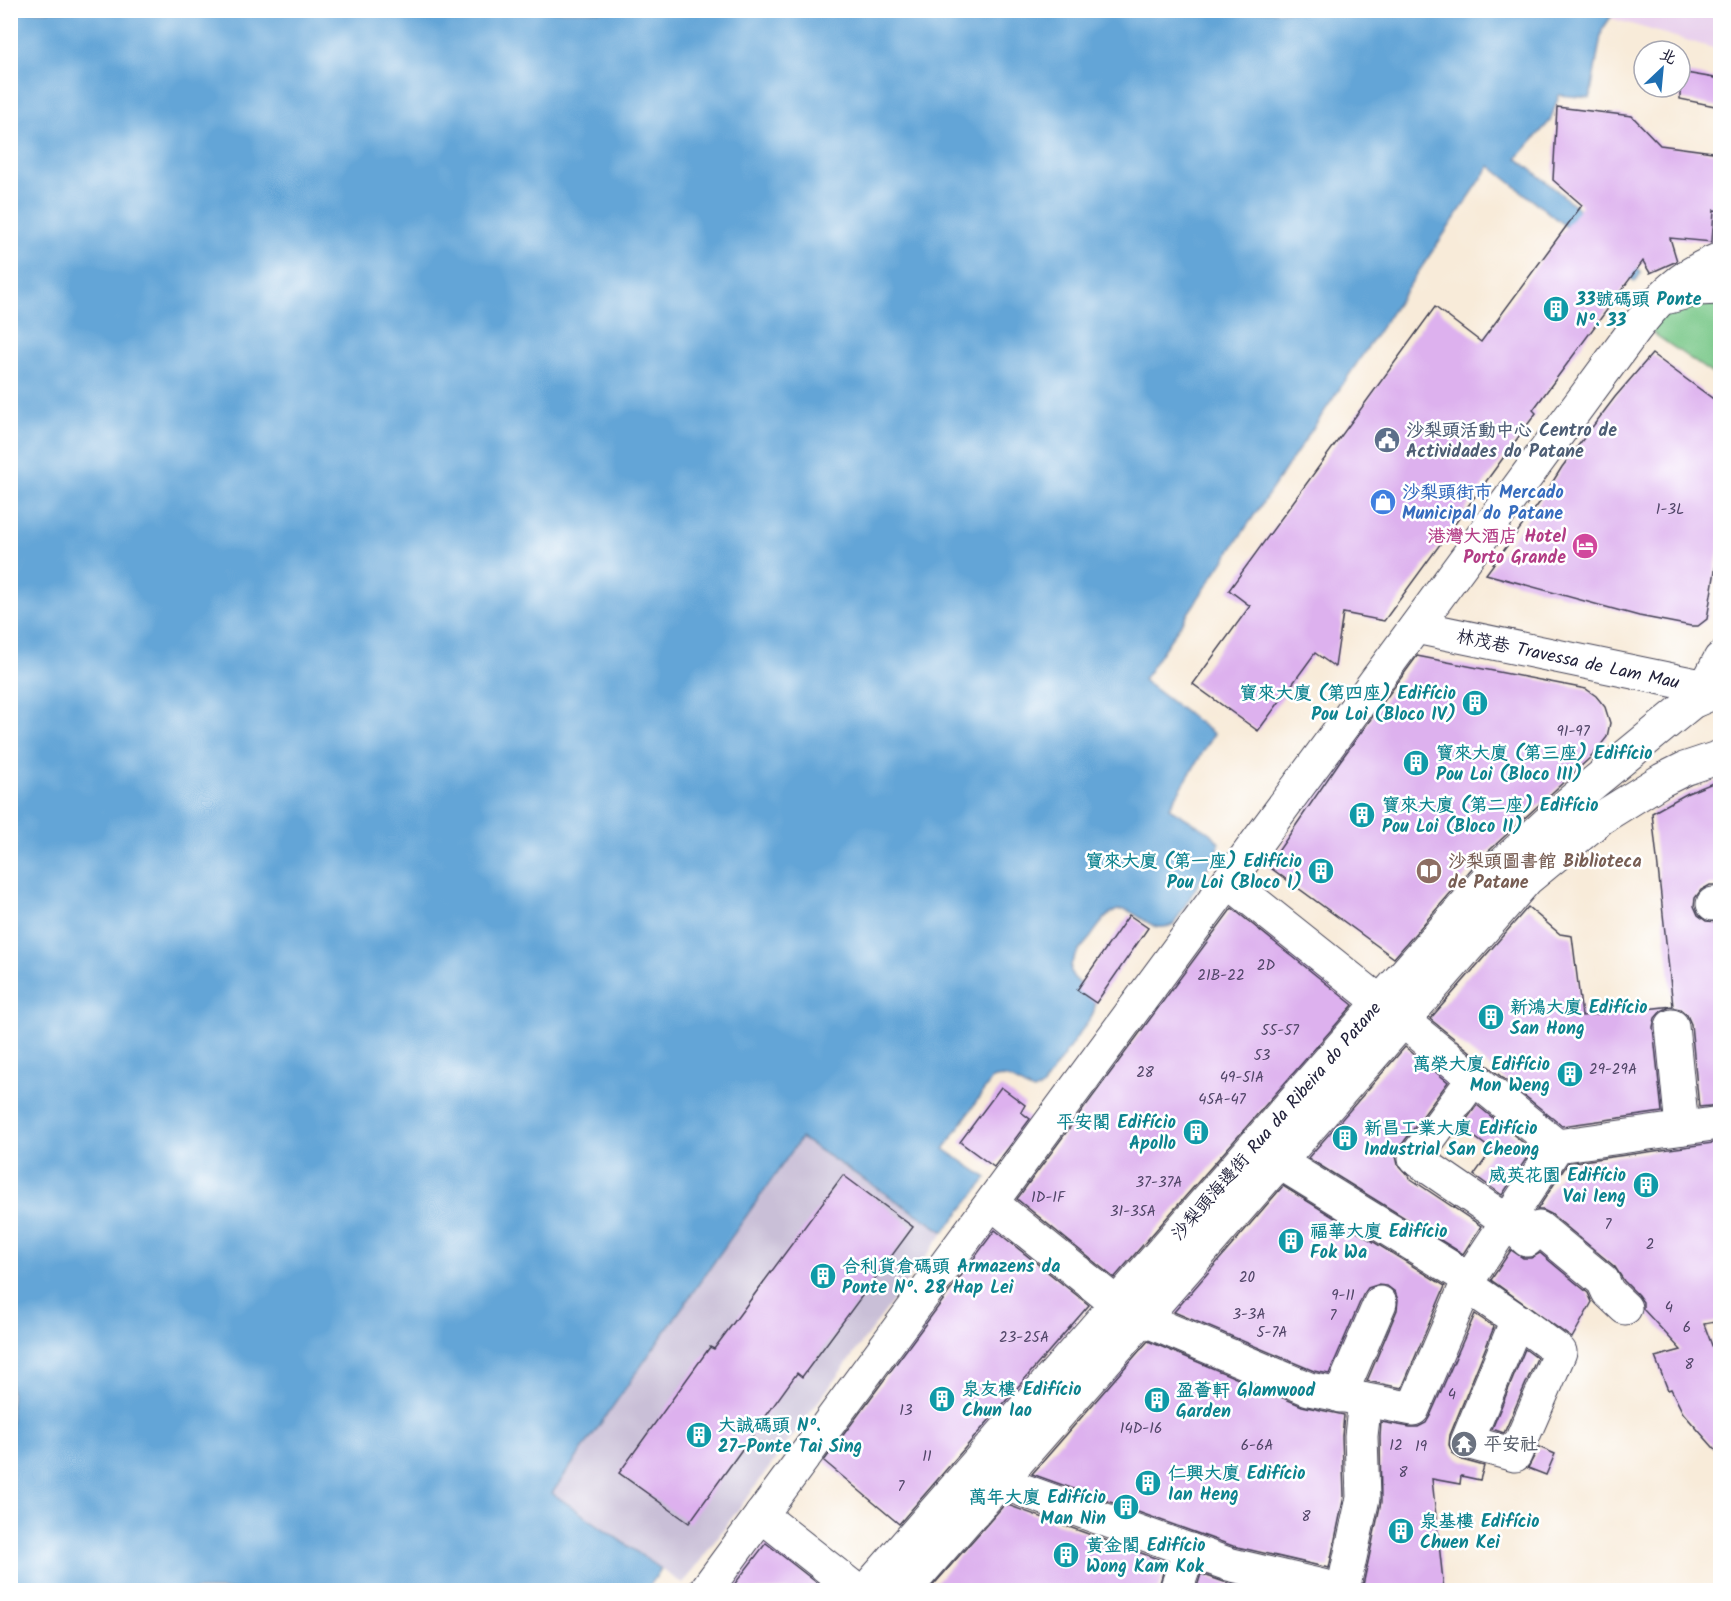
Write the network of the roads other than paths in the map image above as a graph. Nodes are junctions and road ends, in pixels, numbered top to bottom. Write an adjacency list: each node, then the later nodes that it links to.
1 (1720, 259): 3 (street)
2 (1720, 288): 3 (street)
3 (1652, 307): 4 (street)
4 (1416, 627): 6 (street, 林茂巷 Travessa de Lam Mau); 10 (street)
5 (1720, 659): 6 (street)
6 (1709, 693): 11 (street, 沙梨頭海邊街 Rua da Ribeira do Patane)
7 (1720, 744): 9 (street)
8 (1720, 757): 9 (street)
9 (1684, 769): 11 (street)
10 (1228, 881): 11 (street); 18 (street)
11 (1391, 1012): 13 (street); 17 (street, 沙梨頭海邊街 Rua da Ribeira do Patane); 23 (street, 沙梨頭海邊街 Rua da Ribeira do Patane)
12 (1672, 1026): 15 (street)
13 (1474, 1078): 16 (street); 19 (street)
14 (1720, 1123): 15 (street)
15 (1682, 1128): 16 (street)
16 (1557, 1146): 19 (street)
17 (1279, 1162): 20 (street); 23 (street, 沙梨頭海邊街 Rua da Ribeira do Patane)
18 (993, 1204): 23 (street); 27 (street)
19 (1507, 1221): 20 (street); 22 (street)
20 (1468, 1282): 24 (street); 25 (street)
21 (1380, 1303): 25 (street)
22 (1625, 1308)
23 (1130, 1311): 25 (street); 26 (street, 沙梨頭海邊街 Rua da Ribeira do Patane); 34 (street, 沙梨頭海邊街 Rua da Ribeira do Patane)
24 (1516, 1320)
25 (1353, 1398): 31 (street)
26 (1000, 1482): 28 (street); 35 (street, 沙梨頭海邊街 Rua da Ribeira do Patane)
27 (761, 1515): 32 (street); 33 (street)
28 (1190, 1550): 29 (street); 36 (street)
29 (1250, 1580): 30 (street)
30 (1290, 1585): 31 (street)
31 (1342, 1589)
32 (706, 1590)
33 (856, 1590)
34 (866, 1590)
35 (904, 1590)
36 (1176, 1590)

